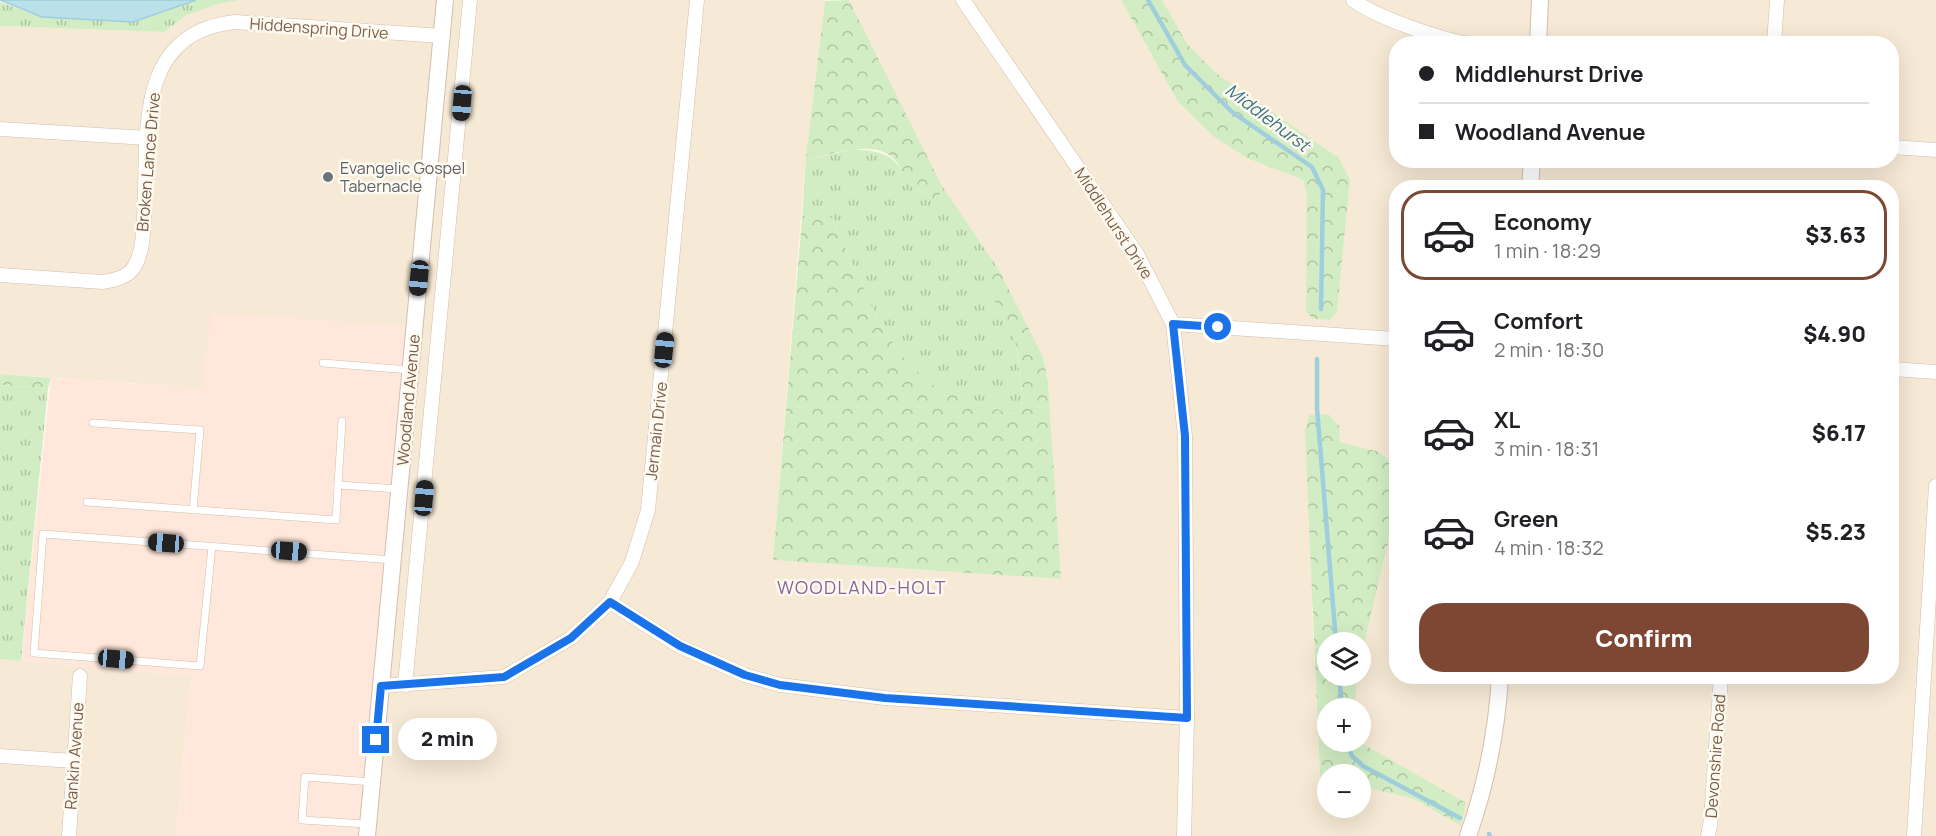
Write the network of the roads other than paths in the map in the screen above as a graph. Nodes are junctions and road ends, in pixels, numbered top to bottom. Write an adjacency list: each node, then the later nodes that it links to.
1 (445, 0): 9 (street, Woodland Avenue)
2 (470, 0): 37 (street)
3 (697, 0): 33 (street, Jermain Drive)
4 (963, 0): 18 (street, Middlehurst Drive)
5 (1353, 0): 10 (street)
6 (1540, 0): 11 (street)
7 (1777, 0): 12 (street)
8 (198, 31): 9 (street, Hiddenspring Drive); 14 (street, Broken Lance Drive)
9 (442, 36): 22 (street, Woodland Avenue)
10 (1440, 36)
11 (1538, 36)
12 (1775, 36)
13 (0, 129): 14 (street)
14 (148, 138): 17 (street, Broken Lance Drive)
15 (1899, 147): 16 (street)
16 (1936, 150)
17 (0, 275)
18 (1173, 324): 19 (street); 39 (street)
19 (1389, 339)
20 (323, 363): 22 (lane)
21 (1899, 369): 23 (street)
22 (410, 370): 28 (street, Woodland Avenue)
23 (1936, 372)
24 (342, 421): 26 (lane)
25 (93, 423): 30 (lane)
26 (338, 485): 28 (lane); 30 (lane)
27 (1936, 486): 48 (street)
28 (399, 489): 32 (street, Woodland Avenue)
29 (87, 502): 30 (lane)
30 (193, 510)
31 (212, 546): 31 (lane); 32 (lane)
32 (393, 560): 38 (street, Woodland Avenue)
33 (610, 602): 37 (street, Jermain Drive); 39 (street)
34 (80, 676): 41 (street, Rankin Avenue)
35 (1499, 684): 46 (street)
36 (1720, 684): 47 (street, Devonshire Road)
37 (405, 685): 38 (street, Jermain Drive)
38 (381, 686): 42 (street, Woodland Avenue)
39 (1187, 718): 45 (street)
40 (0, 756): 41 (street)
41 (74, 761): 44 (street, Rankin Avenue)
42 (372, 782): 43 (street, Woodland Avenue); 43 (lane)
43 (367, 830)
44 (69, 836)
45 (1184, 836)
46 (1468, 836)
47 (1708, 836)
48 (1914, 836)

